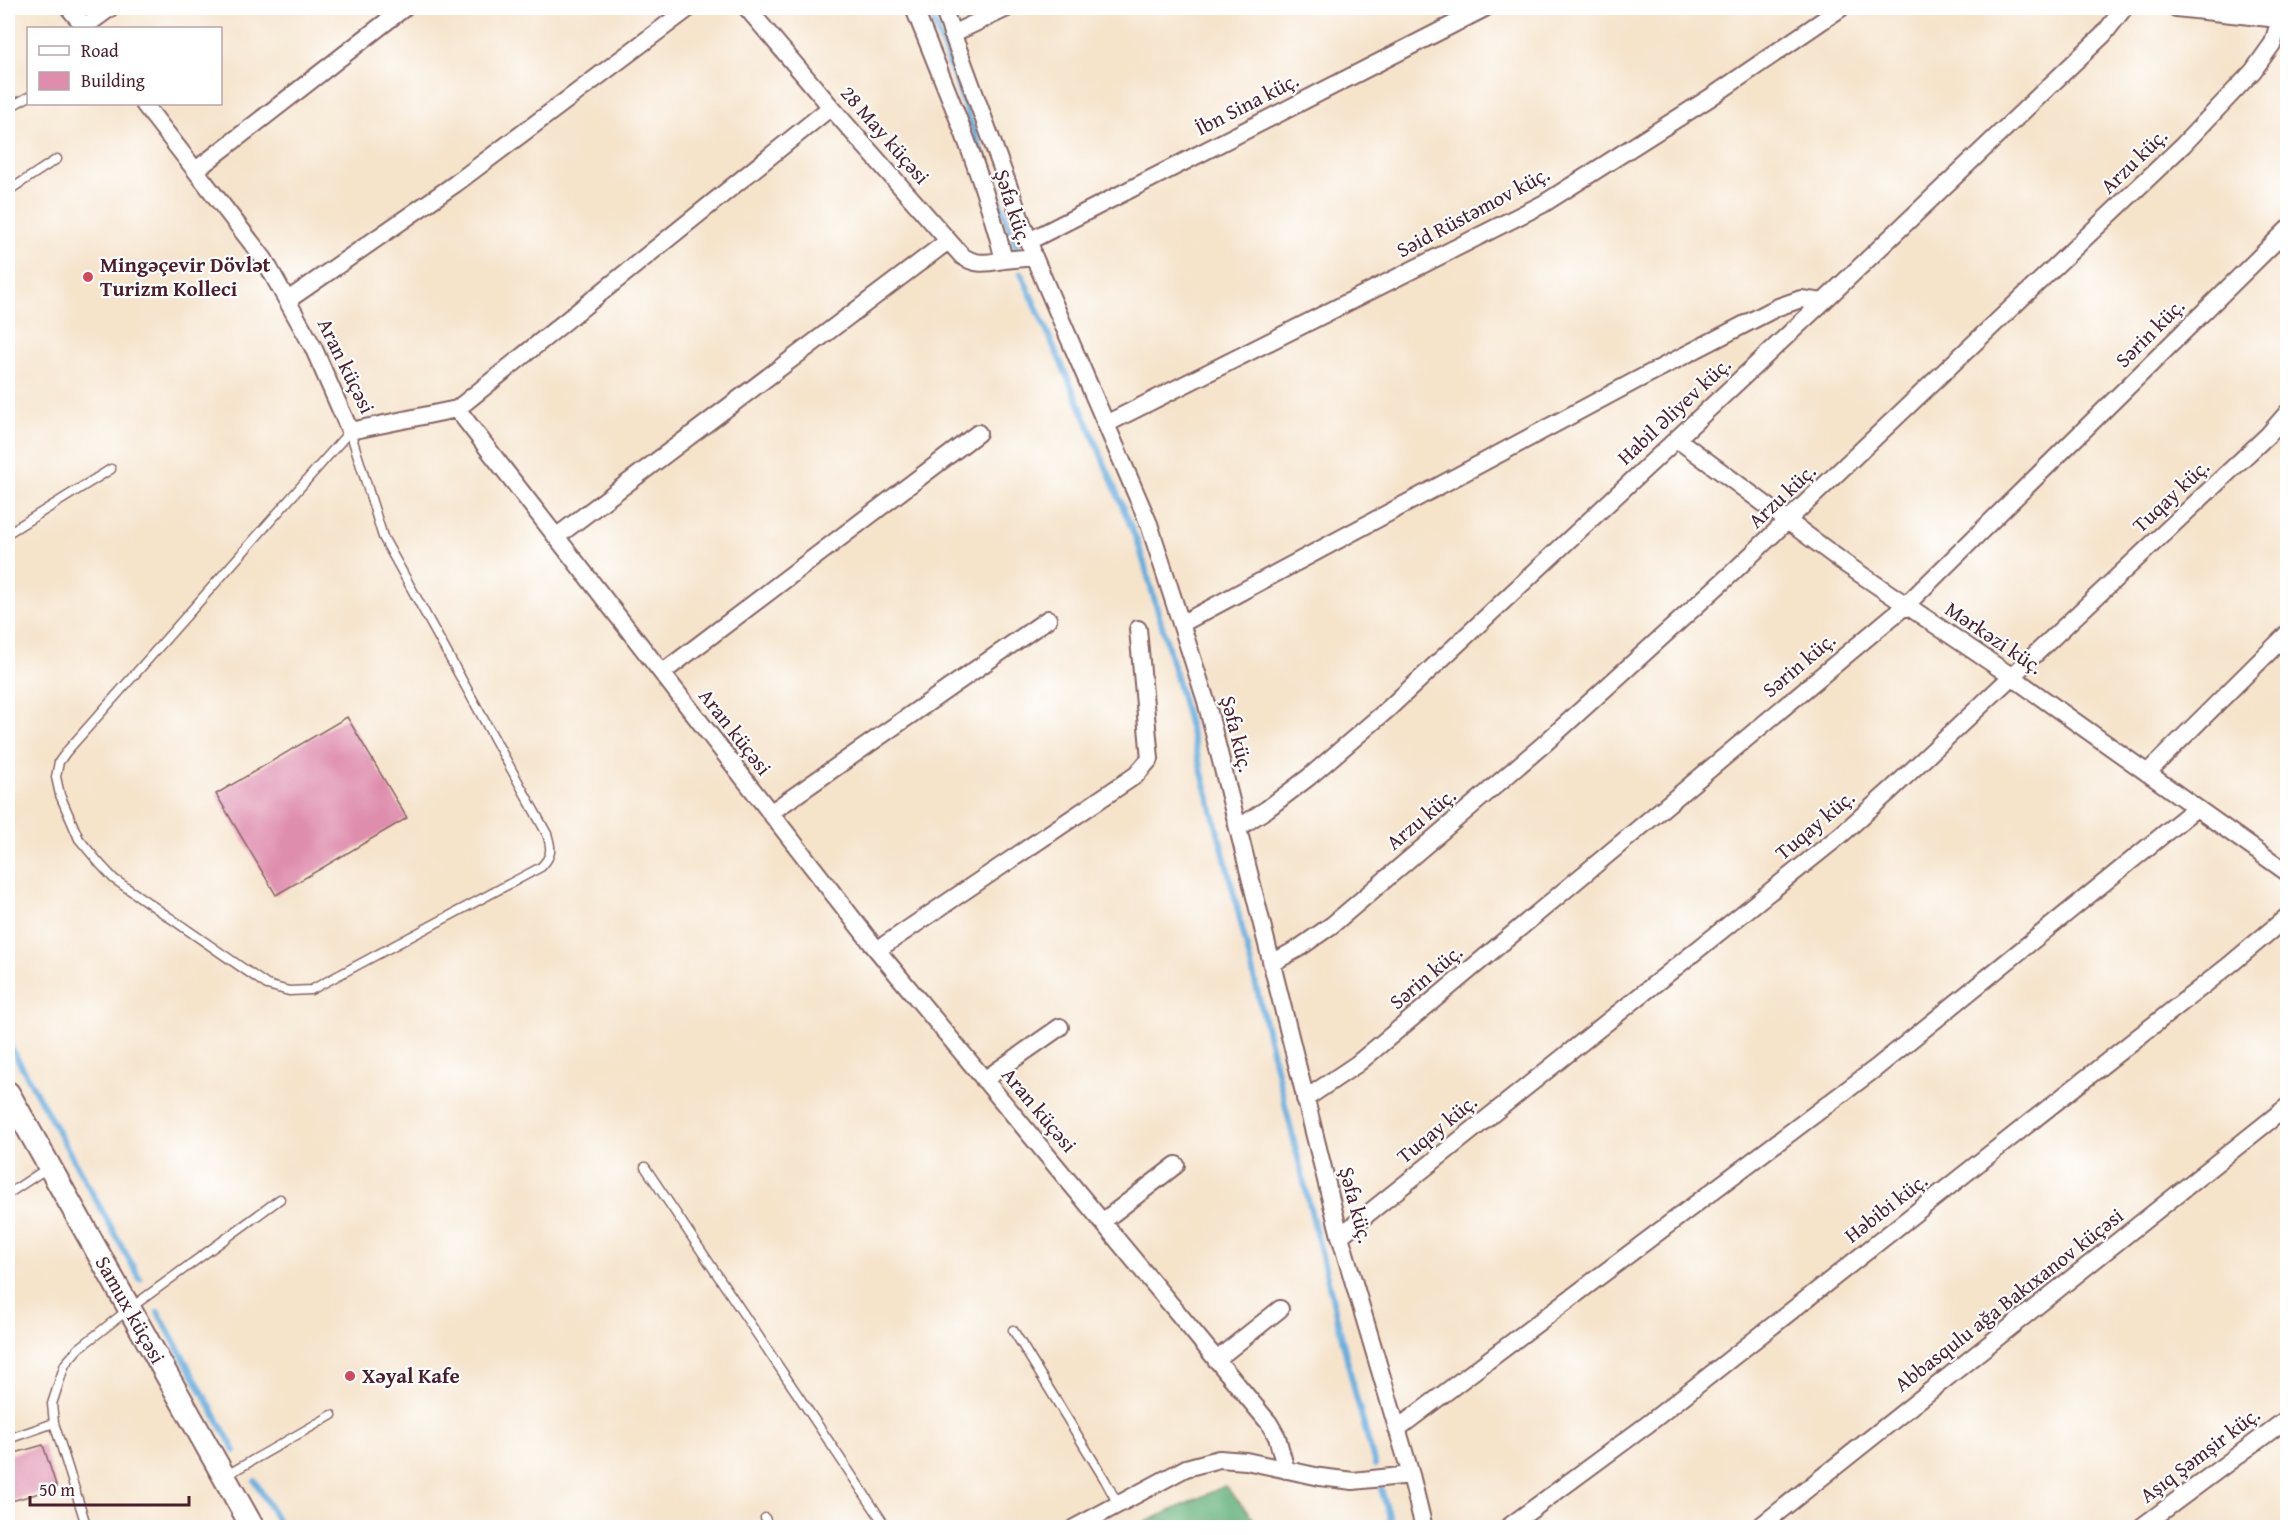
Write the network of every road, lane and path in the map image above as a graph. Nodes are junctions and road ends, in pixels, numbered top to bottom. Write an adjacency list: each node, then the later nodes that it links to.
1 (69, 8): 14 (street)
2 (110, 8): 15 (street)
3 (405, 8): 22 (street)
4 (689, 8): 28 (street)
5 (747, 8): 19 (street, 28 May küçəsi)
6 (914, 8): 27 (street, Şəfa küç.)
7 (943, 8): 16 (street)
8 (1007, 8): 16 (street)
9 (1485, 8): 26 (street, İbn Sina küç.)
10 (1841, 8): 32 (street, Səid Rüstəmov küç.)
11 (2124, 8): 29 (street, Habil Əliyev küç.)
12 (2176, 8): 13 (street)
13 (2284, 19): 37 (street, Arzu küç.)
14 (84, 27)
15 (86, 27)
16 (952, 34): 26 (street)
17 (27, 98): 20 (lane)
18 (145, 105): 22 (street, Aran küçəsi)
19 (831, 107): 25 (street, 28 May küçəsi); 30 (street)
20 (8, 108)
21 (57, 159): 23 (lane)
22 (196, 170): 28 (street, Aran küçəsi)
23 (8, 191)
24 (2288, 229): 40 (street, Sərin küç.)
25 (948, 241): 27 (street, 28 May küçəsi); 39 (street)
26 (1031, 249): 27 (street, Şəfa küç.); 32 (street, Şəfa küç.)
27 (1004, 260)
28 (288, 300): 33 (street, Aran küçəsi)
29 (1823, 302): 35 (street, Habil Əliyev küç.); 42 (street)
30 (457, 409): 33 (street, Aran küçəsi); 39 (street, Aran küçəsi)
31 (2288, 412): 46 (street, Tuqay küç.)
32 (1107, 424): 42 (street, Şəfa küç.)
33 (350, 431): 33 (lane)
34 (978, 433): 45 (street)
35 (1677, 439): 37 (street, Mərkəzi küç.); 50 (street, Habil Əliyev küç.)
36 (111, 469): 38 (lane)
37 (1788, 522): 40 (street, Mərkəzi küç.); 54 (street, Arzu küç.)
38 (8, 533)
39 (556, 537): 45 (street, Aran küçəsi)
40 (1906, 605): 46 (street, Mərkəzi küç.); 58 (street, Sərin küç.)
41 (1048, 619): 49 (street)
42 (1182, 624): 50 (street, Şəfa küç.)
43 (1138, 629): 53 (street)
44 (2288, 633): 47 (street)
45 (662, 673): 49 (street, Aran küçəsi)
46 (2011, 676): 47 (street, Mərkəzi küç.); 66 (street, Tuqay küç.)
47 (2147, 773): 48 (street, Mərkəzi küç.)
48 (2196, 808): 51 (street, Mərkəzi küç.); 74 (street)
49 (770, 813): 53 (street, Aran küçəsi)
50 (1238, 828): 54 (street, Şəfa küç.)
51 (2288, 873)
52 (2288, 916): 87 (street, Həbibi küç.)
53 (877, 950): 56 (street, Aran küçəsi)
54 (1272, 963): 58 (street, Şəfa küç.)
55 (1060, 1028): 56 (street)
56 (984, 1080): 65 (street, Aran küçəsi)
57 (8, 1093): 61 (main road, Samux küçəsi)
58 (1305, 1099): 66 (street, Şəfa küç.)
59 (2288, 1106): 88 (street, Abbasqulu ağa Bakıxanov küçəsi)
60 (1176, 1165): 65 (street)
61 (49, 1167): 63 (lane); 67 (main road, Samux küçəsi)
62 (645, 1167): 84 (lane)
63 (8, 1194)
64 (280, 1199): 67 (lane)
65 (1102, 1222): 70 (street, Aran küçəsi)
66 (1340, 1236): 74 (street, Şəfa küç.)
67 (129, 1309): 73 (lane); 78 (main road, Samux küçəsi)
68 (1280, 1309): 70 (street)
69 (1013, 1330): 79 (lane)
70 (1216, 1360): 76 (street, Aran küçəsi)
71 (332, 1415): 78 (lane)
72 (2288, 1418): 89 (street, Aşıq Şəmşir küç.)
73 (54, 1423): 75 (lane); 81 (lane)
74 (1397, 1429): 77 (street, Şəfa küç.)
75 (8, 1439)
76 (1286, 1470): 77 (street); 79 (street)
77 (1411, 1474): 86 (street, Şəfa küç.)
78 (224, 1476): 82 (main road, Samux küçəsi)
79 (1119, 1504): 85 (street)
80 (765, 1518): 83 (lane)
81 (87, 1527)
82 (253, 1527)
83 (769, 1527)
84 (887, 1527)
85 (1074, 1527)
86 (1424, 1527)
87 (1507, 1527)
88 (1758, 1527)
89 (2140, 1527)

